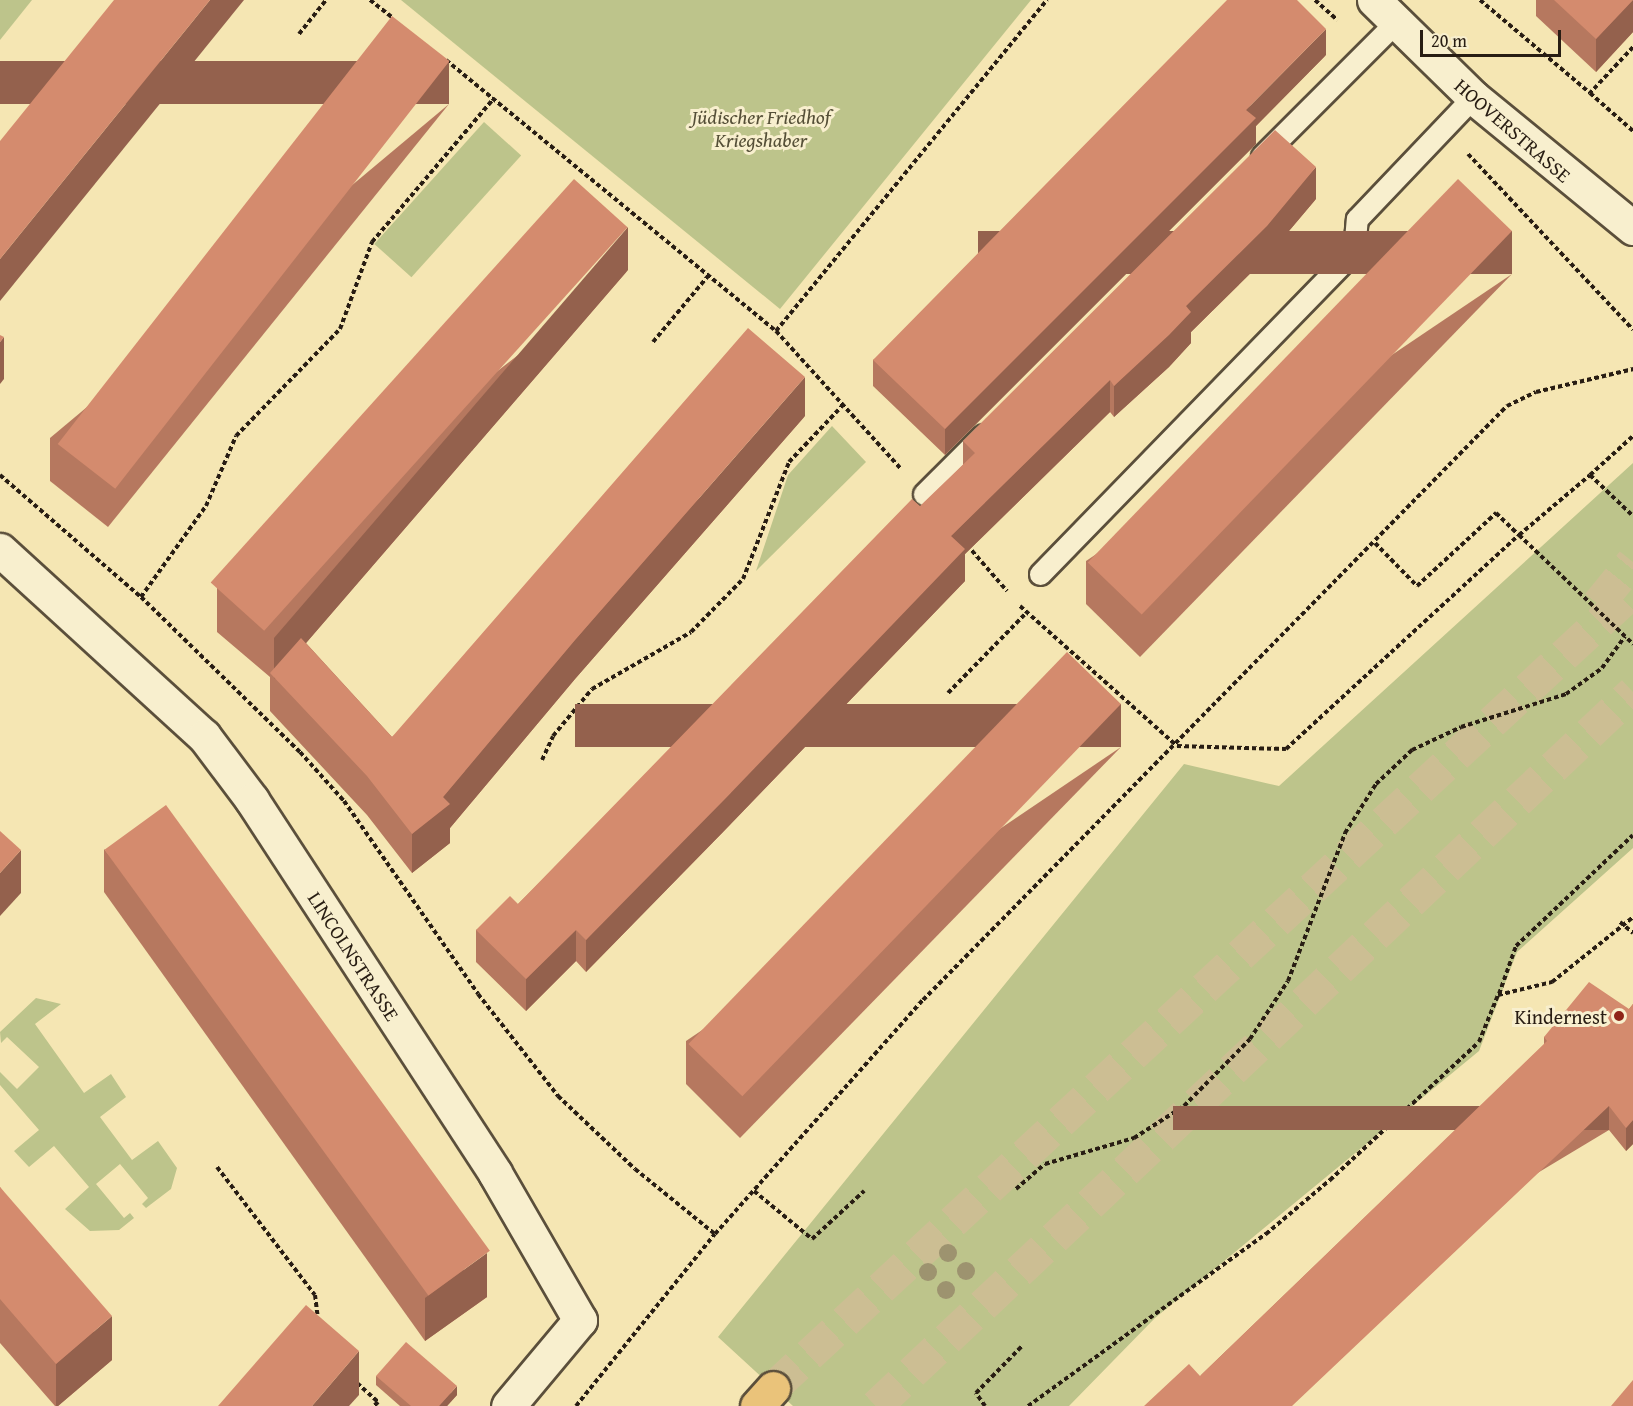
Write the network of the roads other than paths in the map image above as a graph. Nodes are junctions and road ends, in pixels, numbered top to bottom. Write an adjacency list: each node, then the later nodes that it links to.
1 (1384, 11): 2 (street, HOOVERSTRASSE); 3 (lane)
2 (1473, 97): 4 (street, HOOVERSTRASSE); 8 (lane)
3 (1242, 176)
4 (1633, 228)
5 (999, 419): 6 (lane)
6 (924, 494)
7 (0, 550): 9 (street, LINCOLNSTRASSE)
8 (1040, 574)
9 (508, 1406)

